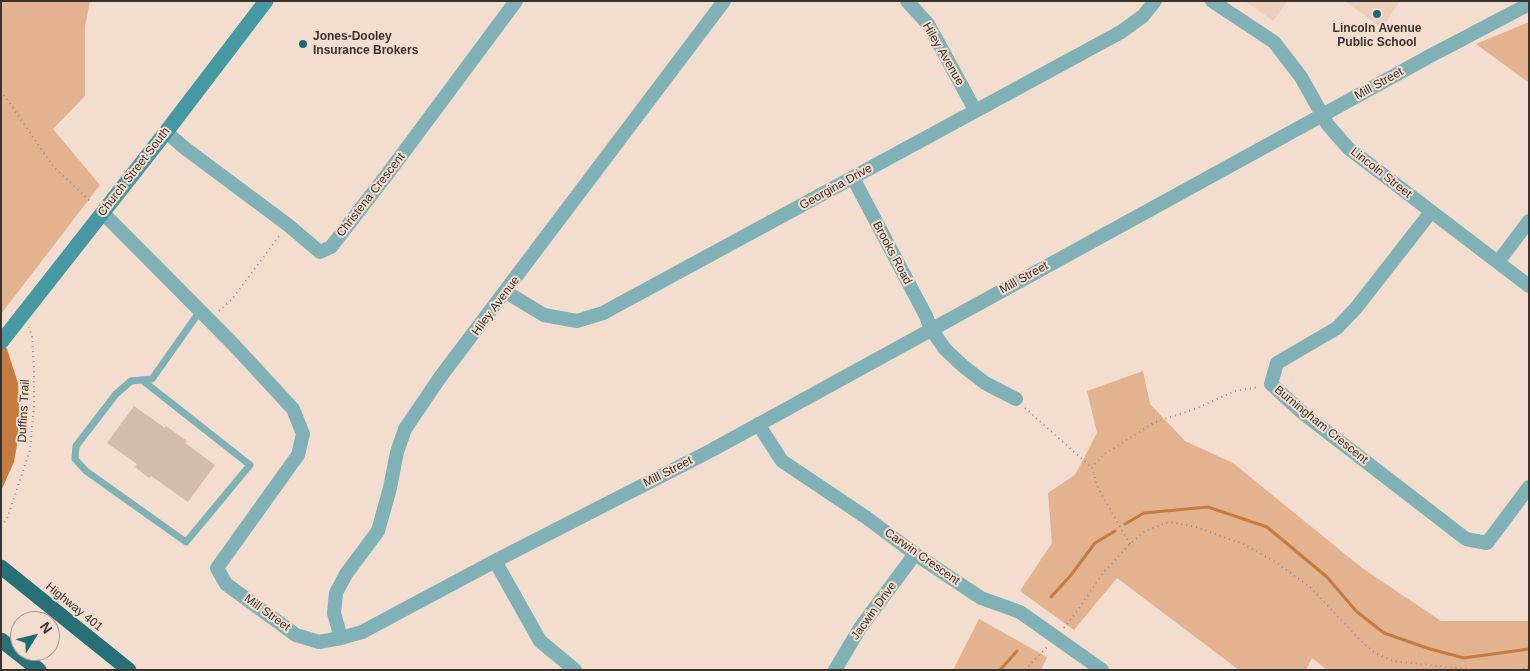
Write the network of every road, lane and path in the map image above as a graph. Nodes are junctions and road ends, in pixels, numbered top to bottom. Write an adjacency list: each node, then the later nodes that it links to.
1 (266, 1): 11 (main road, Church Street South)
2 (516, 1): 16 (street, Christena Crescent)
3 (724, 1): 19 (street, Hiley Avenue)
4 (908, 1): 9 (street, Hiley Avenue)
5 (1154, 1): 9 (street, Georgina Drive)
6 (1212, 1): 10 (street, Lincoln Street)
7 (1529, 4): 10 (street, Mill Street)
8 (1, 91): 13 (path)
9 (975, 110): 12 (street, Georgina Drive)
10 (1322, 116): 14 (street, Lincoln Street); 22 (street, Mill Street)
11 (166, 132): 13 (main road, Church Street South); 16 (street, Christena Crescent)
12 (852, 178): 19 (street, Georgina Drive); 22 (street, Brooks Road)
13 (98, 209): 20 (street, Mill Street); 23 (main road, Church Street South)
14 (1431, 212): 17 (street, Lincoln Street); 25 (street, Burningham Crescent)
15 (1529, 221): 17 (street)
16 (288, 225): 20 (path)
17 (1498, 262): 18 (street, Lincoln Street)
18 (1529, 286)
19 (506, 292): 36 (street, Hiley Avenue)
20 (205, 316): 24 (lane); 36 (street, Mill Street)
21 (28, 322): 30 (path, Duffins Trail)
22 (931, 329): 26 (street, Brooks Road); 27 (street, Mill Street)
23 (4, 338)
24 (142, 380): 24 (lane)
25 (1271, 384): 28 (path); 29 (street, Burningham Crescent)
26 (1016, 399): 28 (path)
27 (758, 424): 32 (street, Carwin Crescent); 33 (street, Mill Street)
28 (1092, 468): 31 (path)
29 (1529, 486)
30 (1, 526)
31 (1130, 544): 35 (path); 45 (path)
32 (915, 554): 35 (street, Carwin Crescent); 42 (street, Jacwin Drive)
33 (495, 561): 36 (street, Mill Street); 41 (street)
34 (1, 568): 40 (highway, Highway 401)
35 (1056, 637): 43 (path); 44 (street, Carwin Crescent)
36 (340, 638)
37 (2, 641): 39 (highway)
38 (1529, 667): 46 (path)
39 (39, 670)
40 (129, 670)
41 (575, 670)
42 (835, 670)
43 (1025, 670)
44 (1102, 670)
45 (1475, 670)
46 (1518, 670)

